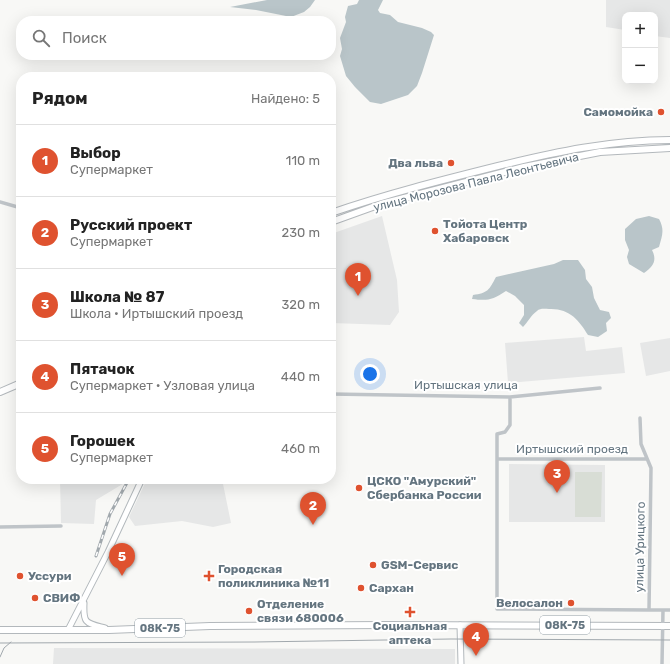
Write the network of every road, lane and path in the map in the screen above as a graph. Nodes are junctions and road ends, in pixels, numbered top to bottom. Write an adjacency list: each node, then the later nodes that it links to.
1 (670, 140): 5 (main road, улица Морозова Павла Леонтьевича)
2 (670, 148): 6 (main road, улица Морозова Павла Леонтьевича)
3 (0, 202): 4 (street)
4 (16, 207)
5 (336, 211)
6 (336, 220)
7 (16, 384): 9 (main road)
8 (16, 386): 9 (main road)
9 (11, 388): 11 (main road)
10 (600, 388): 13 (street, Иртышская улица)
11 (0, 392)
12 (336, 394): 13 (street, Иртышская улица)
13 (510, 397): 15 (street)
14 (640, 418): 16 (street, улица Урицкого)
15 (497, 459): 16 (street, Иртышский проезд); 21 (street)
16 (647, 459): 21 (street, улица Урицкого)
17 (140, 484): 20 (street)
18 (61, 526): 19 (street)
19 (0, 527)
20 (85, 600): 28 (street); 29 (street)
21 (649, 610): 22 (street, улица Урицкого)
22 (663, 610): 23 (street, улица Урицкого); 25 (street)
23 (670, 610)
24 (460, 625): 25 (main road, 08К-75); 29 (main road, 08К-75); 30 (street)
25 (663, 626): 26 (main road, 08К-75); 31 (street)
26 (670, 626)
27 (0, 630): 28 (main road, 08К-75)
28 (68, 630): 29 (main road, 08К-75)
29 (109, 630)
30 (461, 664)
31 (662, 664)

